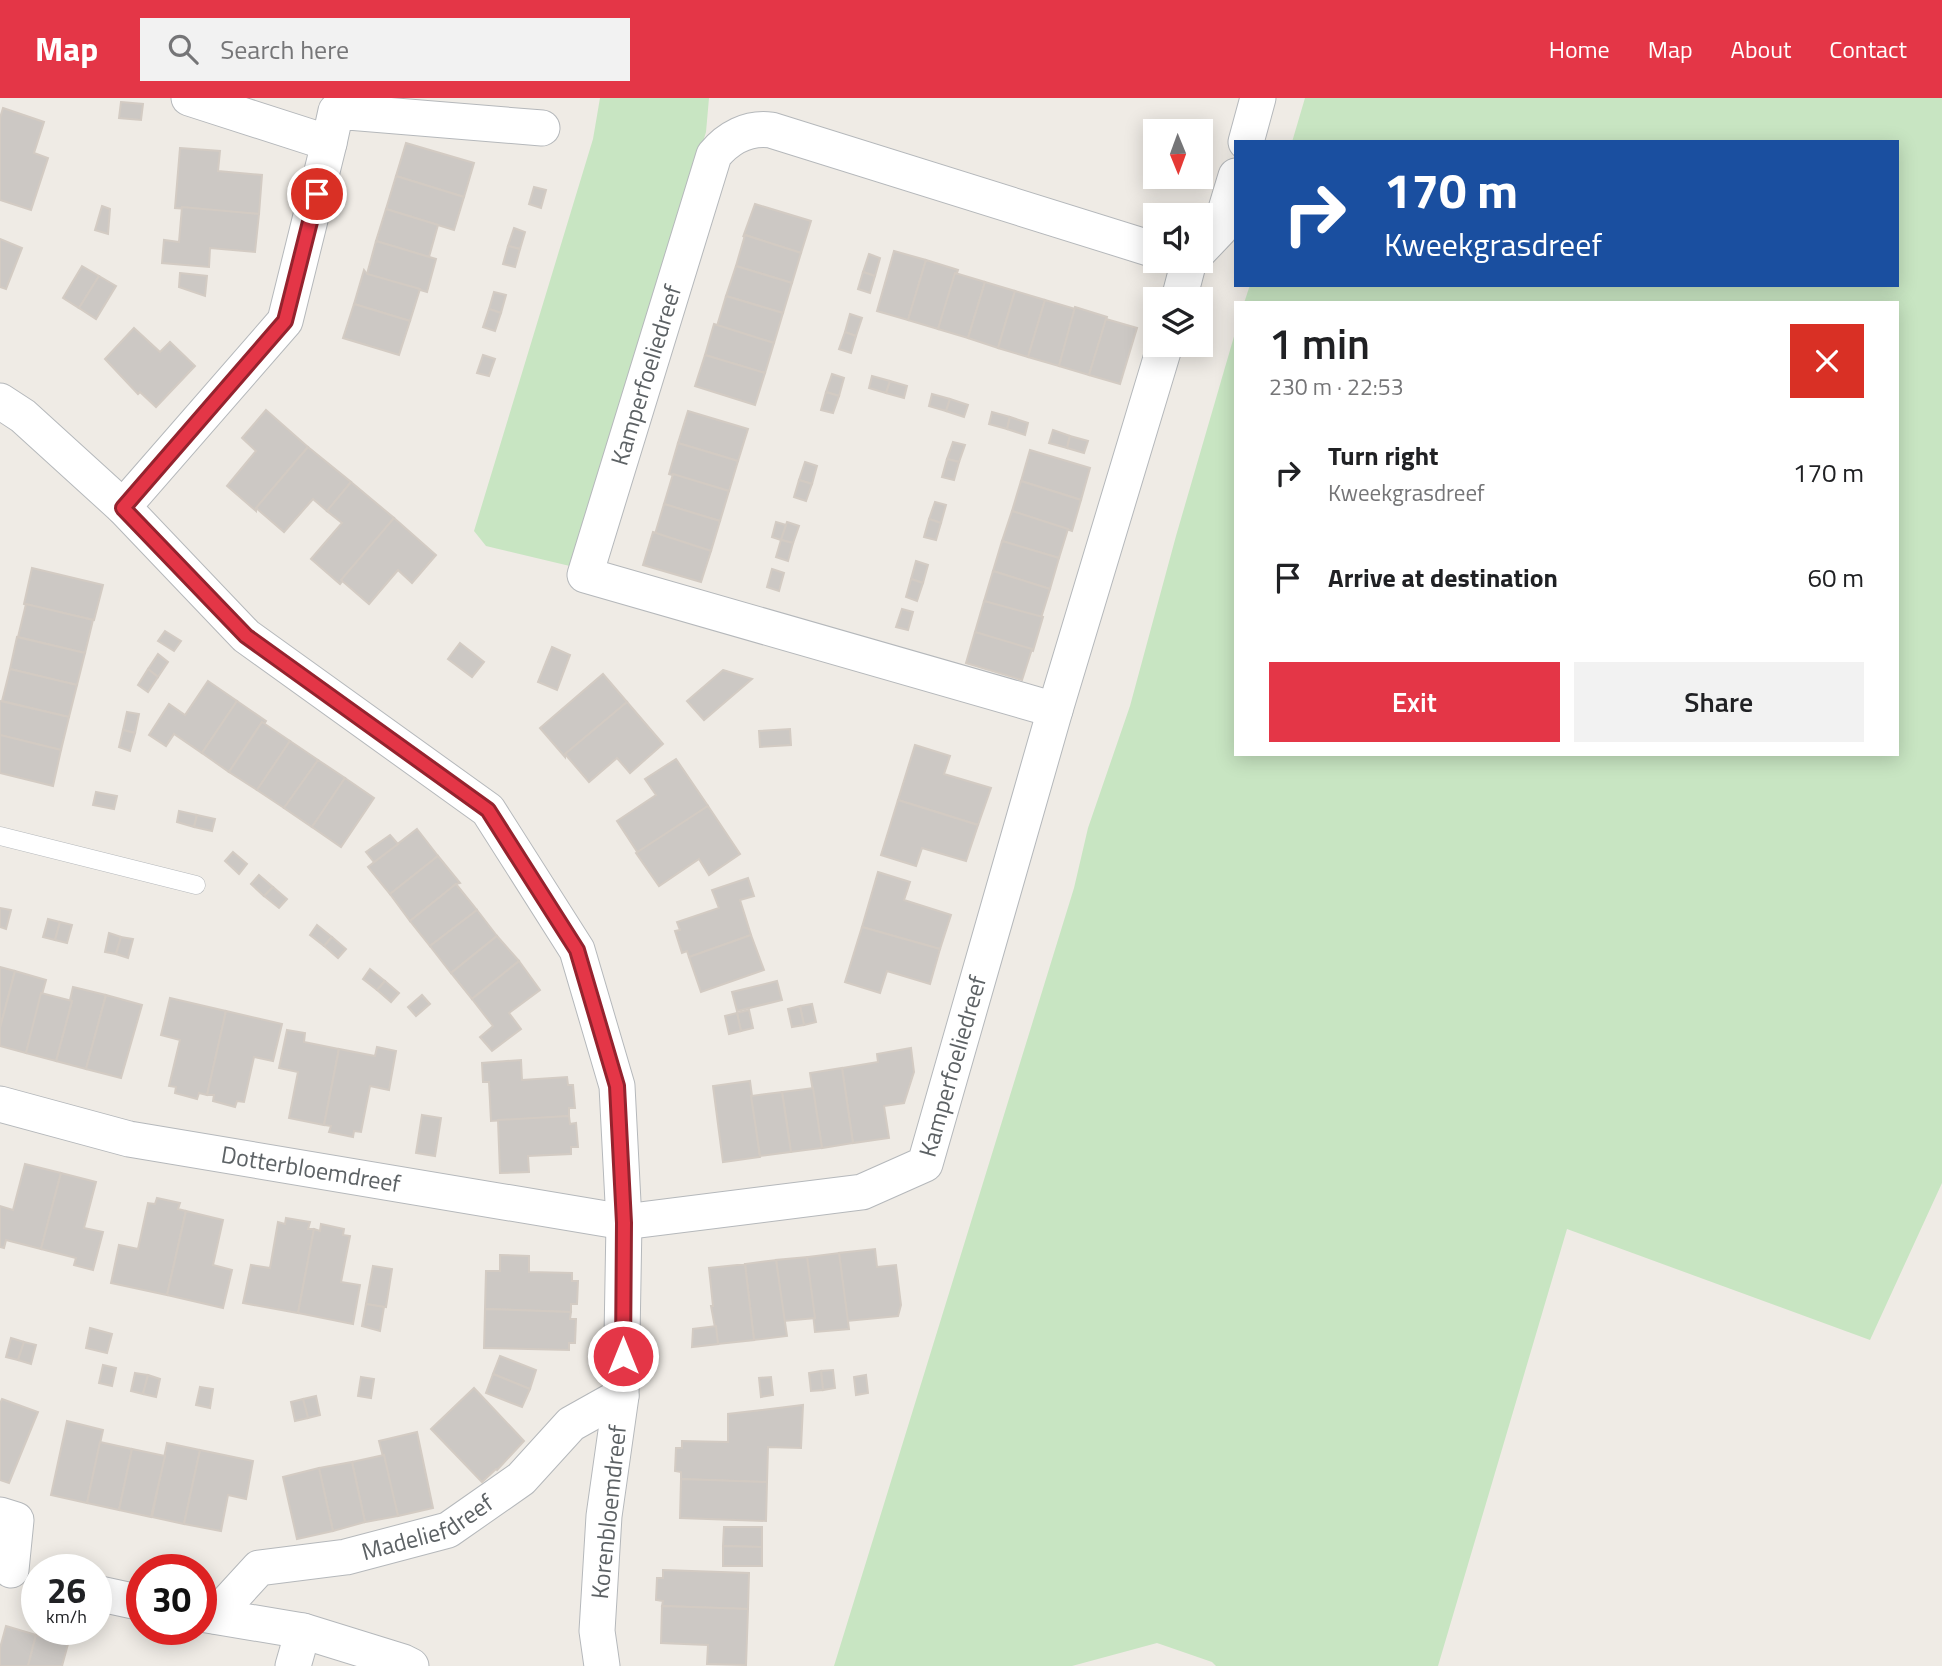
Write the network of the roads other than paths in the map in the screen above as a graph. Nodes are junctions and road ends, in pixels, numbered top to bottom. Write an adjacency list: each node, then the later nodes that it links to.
1 (189, 98): 5 (street)
2 (1258, 98): 4 (street)
3 (542, 128): 5 (street)
4 (1246, 140)
5 (329, 143): 11 (street)
6 (1234, 183): 7 (street)
7 (1213, 236)
8 (1143, 246): 12 (street, Kamperfoeliedreef)
9 (1162, 357): 12 (street, Kamperfoeliedreef)
10 (0, 401): 11 (street, Korenbloemdreef)
11 (123, 508): 16 (street, Korenbloemdreef)
12 (1055, 710): 16 (street, Kamperfoeliedreef)
13 (0, 836): 14 (lane)
14 (196, 885)
15 (0, 1104): 16 (street, Dotterbloemdreef)
16 (624, 1223): 17 (street, Korenbloemdreef)
17 (621, 1396): 20 (street, Madeliefdreef); 25 (street, Korenbloemdreef)
18 (0, 1515): 19 (street)
19 (16, 1571)
20 (217, 1607)
21 (217, 1617): 22 (street, Madeliefdreef)
22 (303, 1631): 23 (street); 24 (street, Madeliefdreef)
23 (293, 1666)
24 (411, 1666)
25 (602, 1666)

